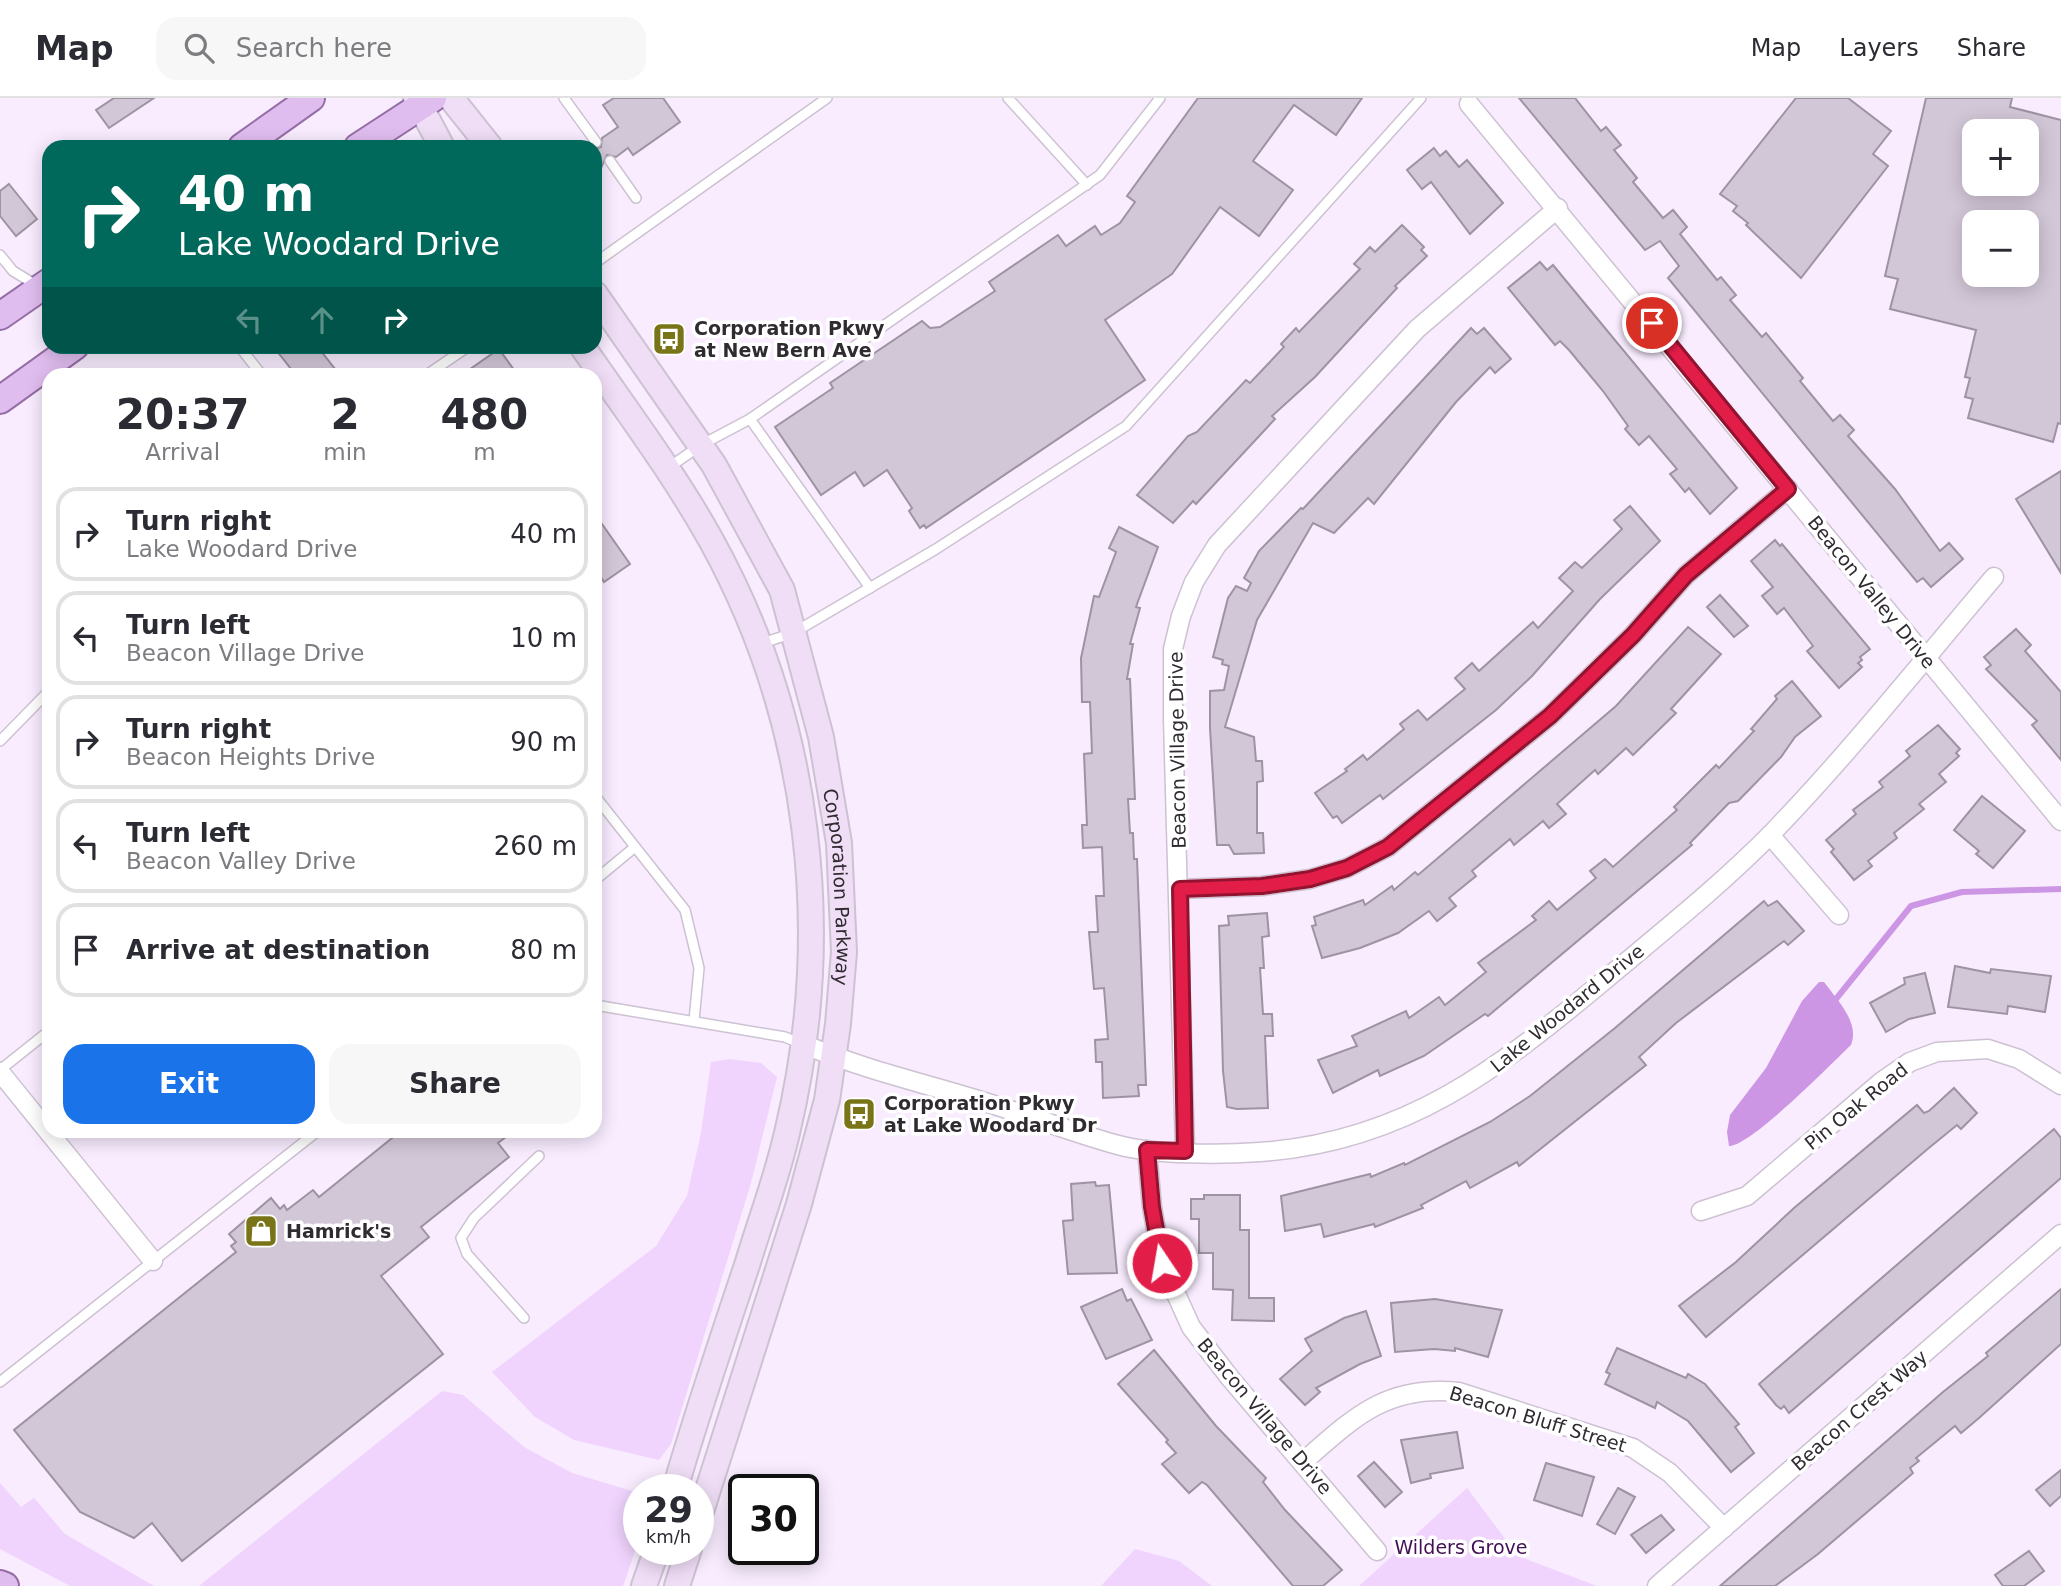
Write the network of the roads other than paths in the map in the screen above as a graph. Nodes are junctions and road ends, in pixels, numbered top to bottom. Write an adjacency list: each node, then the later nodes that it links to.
1 (311, 98): 10 (main road)
2 (451, 98): 13 (main road)
3 (564, 98): 14 (lane)
4 (827, 98): 20 (lane)
5 (1008, 98): 16 (lane)
6 (1160, 98): 16 (lane)
7 (1421, 98): 39 (lane)
8 (423, 101): 11 (main road); 12 (main road)
9 (1469, 104): 18 (street, Beacon Valley Drive)
10 (252, 140)
11 (368, 140)
12 (439, 140)
13 (484, 140)
14 (595, 140)
15 (610, 161): 17 (lane)
16 (1087, 185): 34 (lane)
17 (636, 198)
18 (1558, 208): 37 (street, Beacon Valley Drive); 50 (street, Beacon Village Drive)
19 (0, 255): 21 (lane)
20 (602, 258)
21 (42, 284)
22 (42, 287): 24 (main road)
23 (602, 304): 35 (main road, Corporation Parkway)
24 (0, 317)
25 (64, 354): 28 (main road)
26 (245, 354): 29 (lane)
27 (457, 354): 30 (lane)
28 (44, 368)
29 (256, 368)
30 (437, 368)
31 (42, 370): 33 (main road)
32 (602, 375): 36 (main road, Corporation Parkway)
33 (0, 400)
34 (750, 419): 35 (lane); 39 (lane)
35 (701, 445): 36 (lane); 40 (main road, Corporation Parkway)
36 (666, 469): 41 (main road, Corporation Parkway)
37 (1788, 489): 42 (street, Beacon Valley Drive); 50 (street)
38 (1994, 577): 42 (street, Lake Woodard Drive)
39 (870, 588): 40 (lane)
40 (793, 633): 41 (lane); 56 (main road, Corporation Parkway)
41 (758, 645): 55 (main road, Corporation Parkway)
42 (1925, 658): 46 (street, Beacon Valley Drive); 47 (street, Lake Woodard Drive)
43 (42, 698): 44 (lane)
44 (0, 741)
45 (602, 805): 48 (lane)
46 (2061, 821)
47 (1770, 835): 51 (street); 63 (street, Lake Woodard Drive)
48 (635, 847): 49 (lane); 53 (lane)
49 (602, 874)
50 (1180, 889): 63 (street, Beacon Village Drive)
51 (1839, 915)
52 (602, 1006): 53 (lane)
53 (694, 1021): 55 (lane)
54 (42, 1037): 57 (lane)
55 (803, 1044): 56 (street, Lake Woodard Drive); 71 (main road, Corporation Parkway)
56 (834, 1057): 62 (street, Lake Woodard Drive); 72 (main road, Corporation Parkway)
57 (0, 1071): 59 (street)
58 (2061, 1085): 65 (street, Pin Oak Road)
59 (42, 1123)
60 (54, 1138): 67 (street)
61 (309, 1138): 67 (lane)
62 (1147, 1150): 63 (street, Lake Woodard Drive); 70 (street, Beacon Village Drive)
63 (1185, 1151)
64 (539, 1156): 68 (lane)
65 (1701, 1210)
66 (2061, 1234): 73 (street, Beacon Crest Way)
67 (153, 1261): 69 (lane)
68 (524, 1318)
69 (0, 1382)
70 (1303, 1462): 73 (street, Beacon Bluff Street); 74 (street, Beacon Village Drive)
71 (680, 1474)
72 (713, 1474)
73 (1724, 1528): 81 (street, Beacon Crest Way)
74 (1377, 1551)
75 (651, 1565): 79 (main road)
76 (684, 1565): 80 (main road)
77 (0, 1584): 78 (main road)
78 (5, 1586)
79 (644, 1586)
80 (677, 1586)
81 (1657, 1586)

